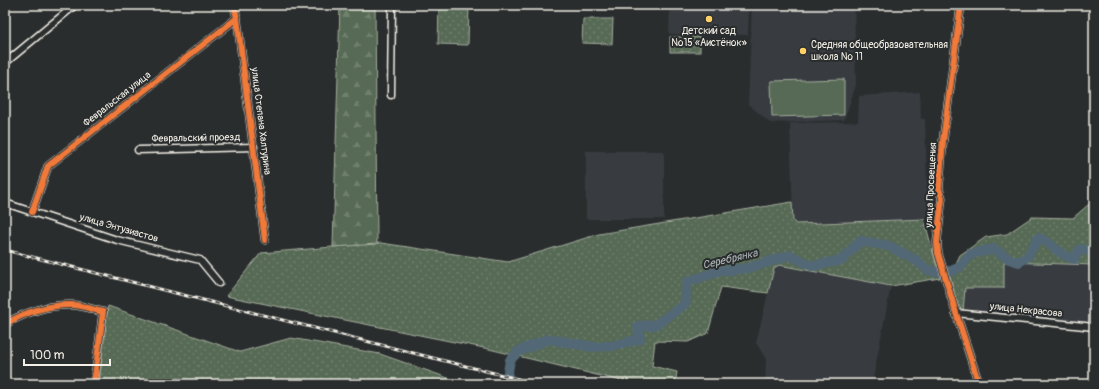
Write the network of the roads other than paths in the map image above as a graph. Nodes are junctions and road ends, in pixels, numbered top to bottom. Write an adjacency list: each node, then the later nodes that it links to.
1 (76, 5): 6 (street)
2 (234, 5): 5 (street, улица Степана Халтурина)
3 (392, 5): 7 (street)
4 (961, 5): 14 (street, улица Просвещения)
5 (237, 18): 8 (street, улица Степана Халтурина); 11 (street, Февральская улица)
6 (5, 63)
7 (391, 95)
8 (254, 147): 9 (street, Февральский проезд); 12 (street, улица Степана Халтурина)
9 (138, 150)
10 (5, 203): 11 (street, улица Энтузиастов)
11 (32, 212): 13 (street, улица Энтузиастов)
12 (265, 240)
13 (219, 283)
14 (956, 313): 16 (street, улица Некрасова); 18 (street, улица Просвещения)
15 (5, 324): 17 (street)
16 (1094, 327)
17 (94, 384)
18 (979, 384)

